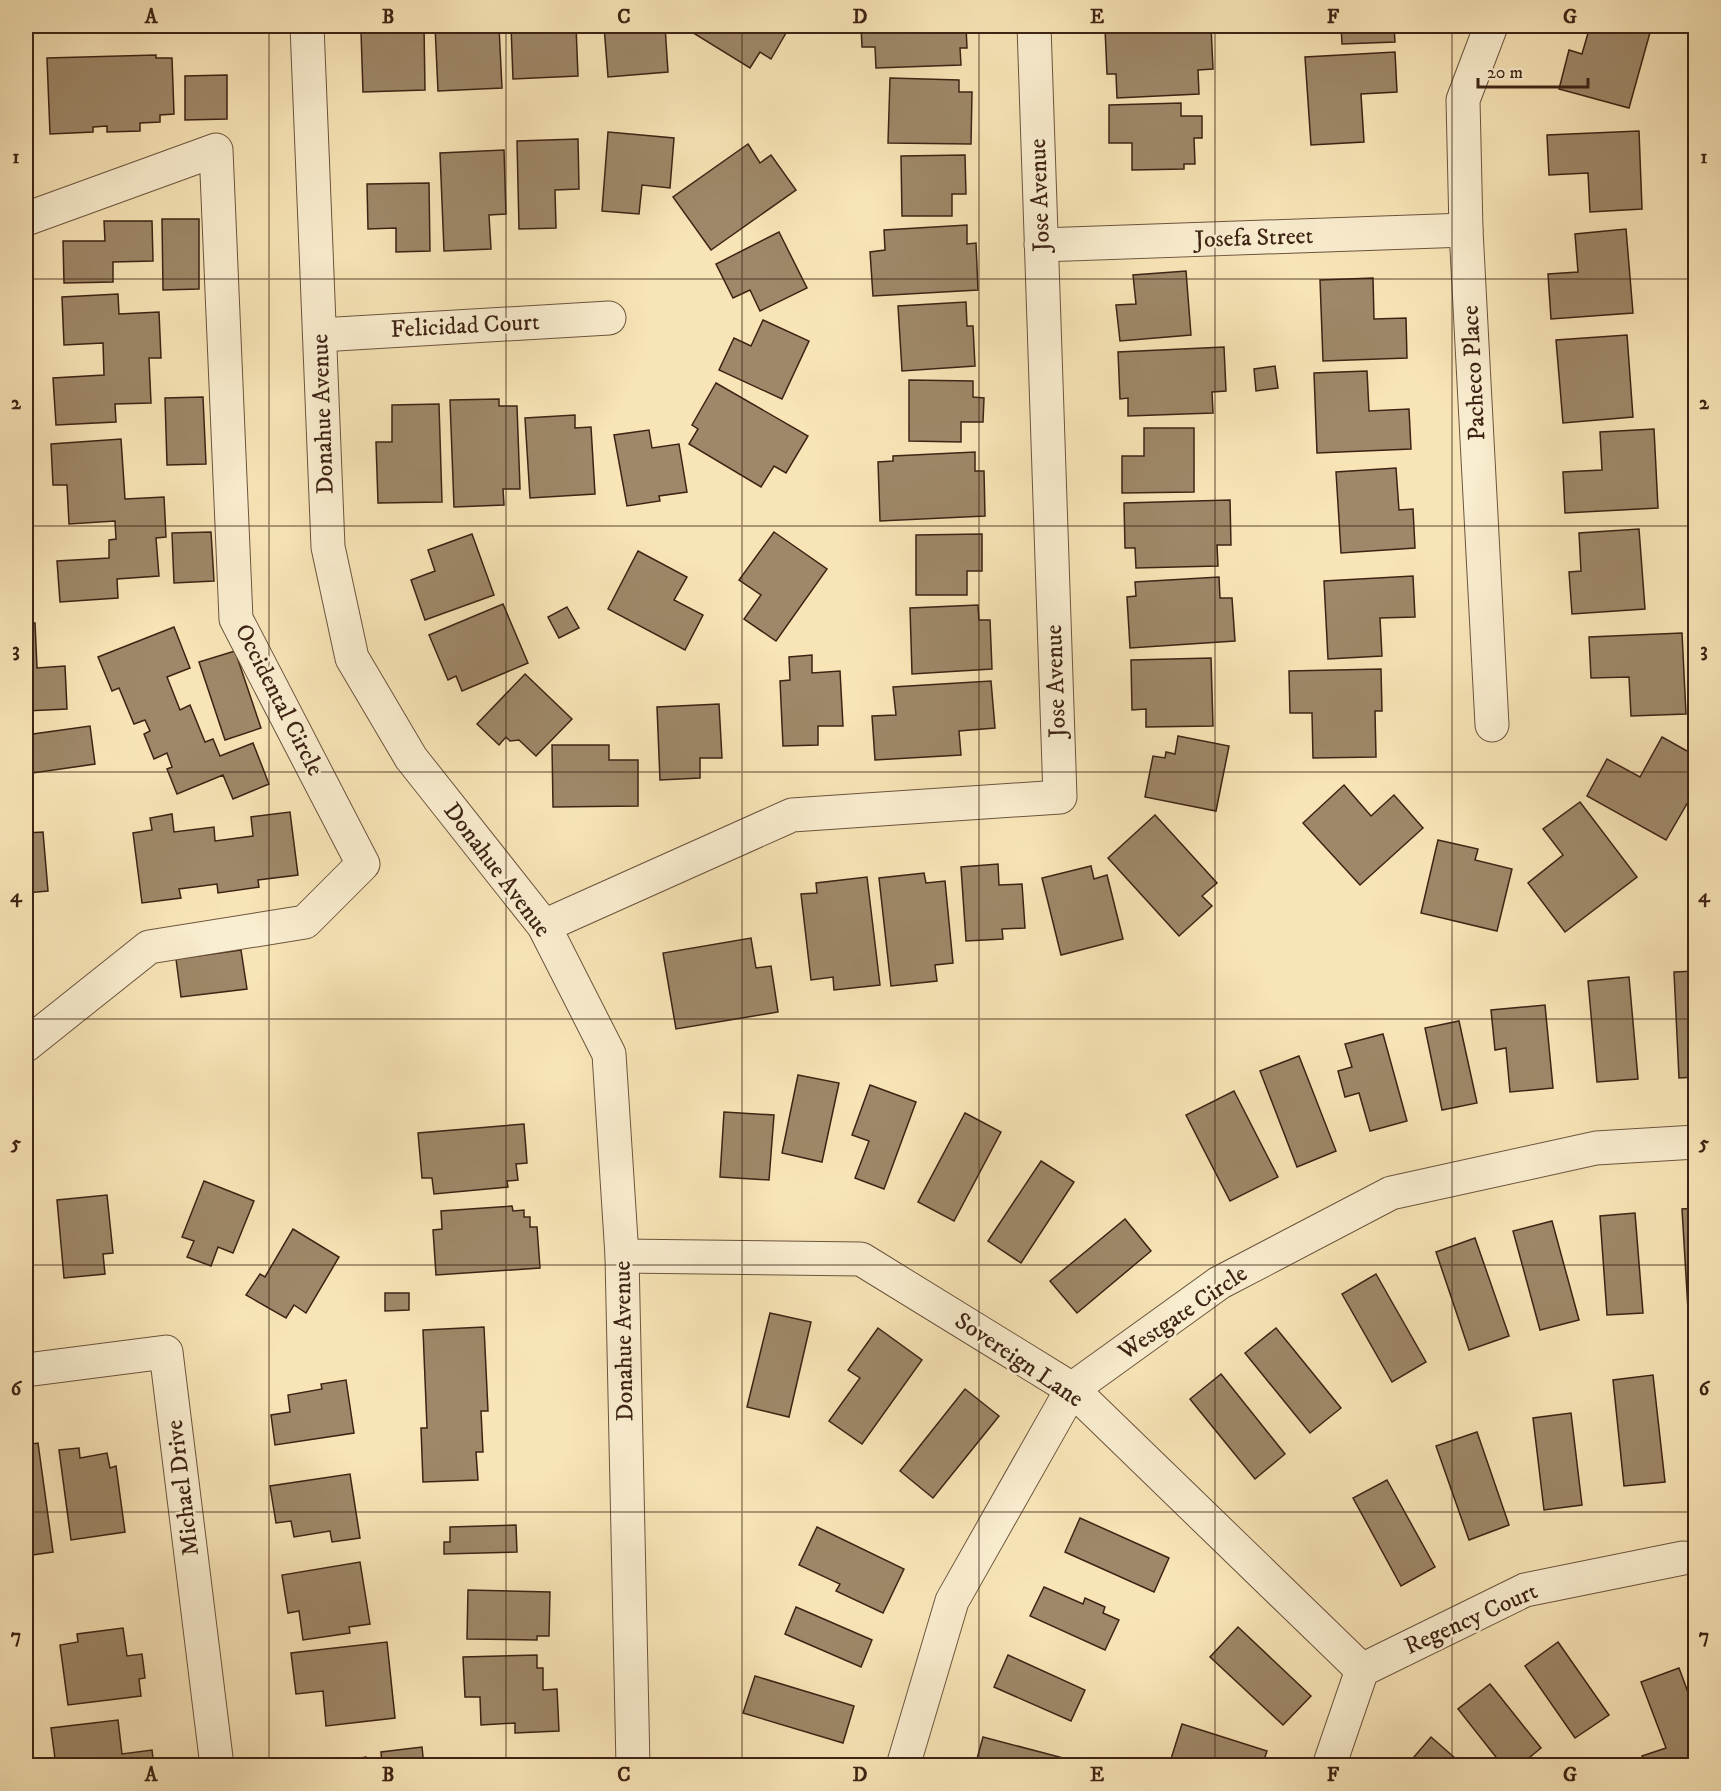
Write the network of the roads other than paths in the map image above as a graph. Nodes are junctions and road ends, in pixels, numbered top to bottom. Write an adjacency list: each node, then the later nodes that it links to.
1 (307, 26): 8 (street, Donahue Avenue)
2 (1034, 26): 6 (street, Jose Avenue)
3 (1491, 26): 5 (street, Pacheco Place)
4 (26, 219): 11 (street, Occidental Circle)
5 (1466, 230): 6 (street, Josefa Street); 9 (street, Pacheco Place)
6 (1041, 245): 10 (street, Jose Avenue)
7 (609, 318): 8 (street, Felicidad Court)
8 (320, 335): 10 (street, Donahue Avenue)
9 (1492, 725)
10 (544, 926): 13 (street, Donahue Avenue)
11 (26, 1045)
12 (1695, 1142): 15 (street, Westgate Circle)
13 (622, 1256): 15 (street, Sovereign Lane); 19 (street, Donahue Avenue)
14 (26, 1370): 18 (street, Michael Drive)
15 (1072, 1389): 17 (street, Sovereign Lane); 20 (street, Westgate Circle)
16 (1683, 1558): 17 (street, Regency Court)
17 (1362, 1670): 21 (street)
18 (217, 1766)
19 (633, 1766)
20 (903, 1766)
21 (1329, 1766)

